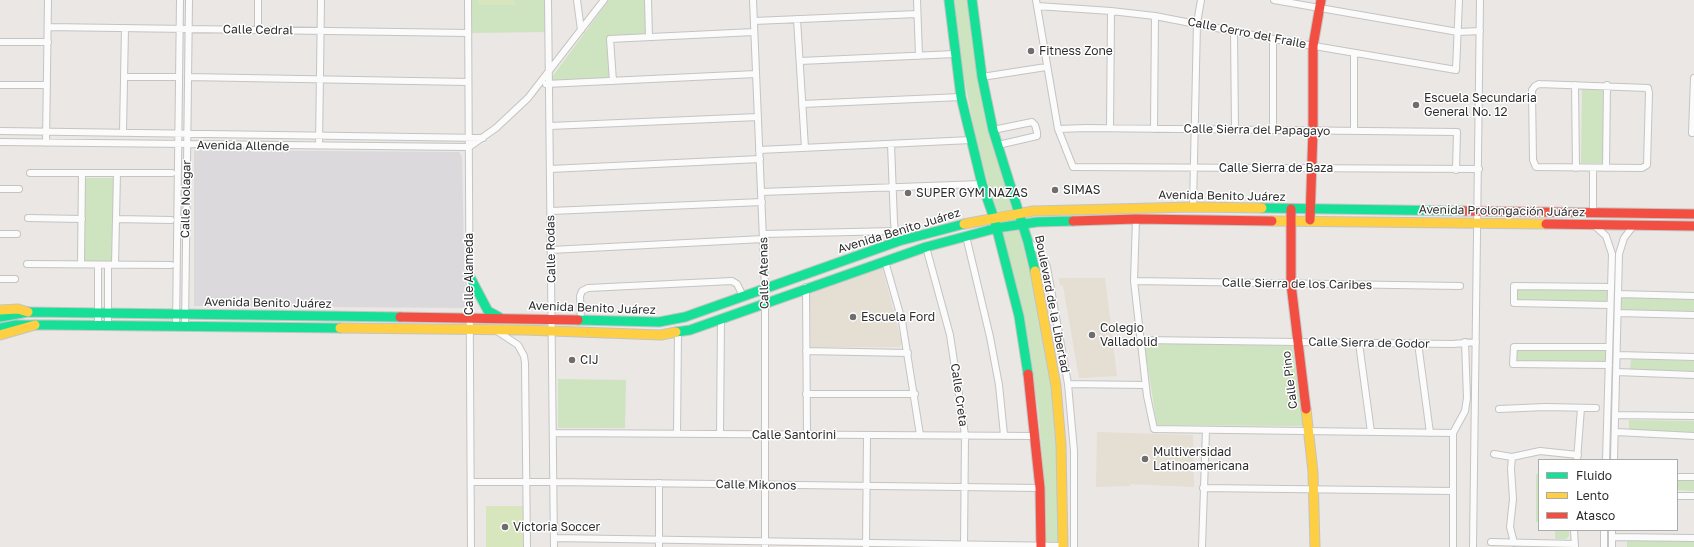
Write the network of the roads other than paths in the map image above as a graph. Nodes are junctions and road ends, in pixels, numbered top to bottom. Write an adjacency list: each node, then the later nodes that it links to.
1 (48, 0): 27 (street)
2 (180, 0): 29 (street, Calle Nolagar)
3 (189, 0): 30 (street, Calle Nolagar)
4 (258, 0): 31 (street)
5 (321, 0): 33 (street)
6 (468, 0): 38 (street, Calle Alameda)
7 (548, 0): 49 (street, Calle Rodas)
8 (577, 0): 32 (street)
9 (604, 0): 32 (street)
10 (648, 0): 39 (street)
11 (753, 0): 25 (street, Calle Atenas)
12 (917, 0): 22 (street)
13 (949, 0): 45 (main road)
14 (972, 0): 54 (main road, Boulevard de la Libertad)
15 (1201, 0): 26 (street)
16 (1274, 0): 20 (street)
17 (1459, 0): 37 (street)
18 (1480, 0): 35 (street)
19 (1036, 3): 21 (street, Calle Cerro del Fraile); 48 (street)
20 (1320, 4): 37 (street); 43 (main road)
21 (1111, 11): 23 (street, Calle Cerro del Fraile); 70 (street)
22 (918, 14): 24 (street); 46 (street)
23 (1155, 16): 26 (street, Calle Cerro del Fraile); 72 (street)
24 (797, 19): 25 (street); 47 (street)
25 (754, 21): 36 (street, Calle Atenas)
26 (1197, 23): 34 (street, Calle Cerro del Fraile); 73 (street)
27 (48, 27): 28 (street, Calle Cedral); 42 (street)
28 (125, 28): 29 (street, Calle Cedral); 51 (street)
29 (180, 28): 30 (street, Calle Cedral); 52 (street, Calle Nolagar)
30 (189, 29): 31 (street, Calle Cedral); 53 (street, Calle Nolagar)
31 (258, 30): 33 (street, Calle Cedral)
32 (581, 30): 49 (street)
33 (321, 31): 38 (street, Calle Cedral); 56 (street)
34 (1234, 31): 40 (street, Calle Cerro del Fraile); 74 (street)
35 (1480, 31): 37 (street); 106 (street)
36 (754, 32): 39 (street); 50 (street, Calle Atenas)
37 (1458, 32): 44 (street, Calle Cerro del Fraile)
38 (468, 33): 58 (street, Calle Alameda)
39 (649, 37): 57 (street)
40 (1273, 39): 43 (street, Calle Cerro del Fraile); 78 (street)
41 (0, 42): 42 (street)
42 (48, 42): 61 (street)
43 (1313, 46): 44 (street, Calle Cerro del Fraile); 79 (main road)
44 (1354, 53): 80 (street)
45 (955, 54): 46 (street); 65 (main road)
46 (919, 56): 47 (street)
47 (800, 61): 66 (street)
48 (1046, 67): 54 (street); 71 (street)
49 (549, 71): 59 (street, Calle Rodas); 62 (street)
50 (756, 74): 57 (street); 67 (street, Calle Atenas)
51 (124, 77): 52 (street); 81 (street)
52 (179, 77): 82 (street, Calle Nolagar)
53 (188, 77): 56 (street); 83 (street, Calle Nolagar)
54 (982, 77): 77 (main road, Boulevard de la Libertad)
55 (1694, 78): 68 (street)
56 (320, 79): 58 (street); 85 (street)
57 (612, 81): 59 (street)
58 (468, 82): 86 (street, Calle Alameda)
59 (549, 84): 62 (street); 69 (street, Calle Rodas)
60 (0, 85): 61 (street)
61 (47, 85): 76 (street)
62 (540, 85): 87 (street)
63 (1575, 85): 64 (street); 102 (street); 102 (street)
64 (1607, 85): 104 (street); 104 (street)
65 (961, 97): 66 (street); 88 (main road)
66 (802, 104): 97 (street)
67 (758, 117): 69 (street); 98 (street, Calle Atenas)
68 (1693, 117): 84 (street)
69 (550, 126): 105 (street, Calle Rodas)
70 (1110, 128): 71 (street, Calle Sierra del Papagayo); 72 (street, Calle Sierra del Papagayo)
71 (1058, 129): 100 (street, Calle Sierra de Baza)
72 (1154, 129): 73 (street, Calle Sierra del Papagayo)
73 (1195, 129): 74 (street, Calle Sierra del Papagayo); 100 (street)
74 (1235, 129): 78 (street, Calle Sierra del Papagayo)
75 (0, 130): 76 (street, Avenida Allende)
76 (46, 130): 81 (street, Avenida Allende); 90 (street)
77 (993, 130): 95 (main road, Boulevard de la Libertad); 95 (street)
78 (1273, 130): 79 (street, Calle Sierra del Papagayo)
79 (1314, 130): 80 (street, Calle Sierra del Papagayo); 101 (main road)
80 (1354, 131): 107 (street, Calle Sierra del Papagayo)
81 (123, 132): 82 (street, Avenida Allende)
82 (178, 132): 83 (street, Avenida Allende); 92 (street, Calle Nolagar)
83 (187, 133): 85 (street, Avenida Allende); 93 (street, Calle Nolagar)
84 (1692, 133)
85 (319, 134): 86 (street, Avenida Allende); 94 (street)
86 (469, 137): 87 (street, Avenida Allende); 96 (street, Calle Alameda)
87 (483, 138): 96 (street)
88 (971, 140): 91 (street); 112 (main road)
89 (0, 142): 90 (street, Avenida Allende)
90 (46, 143): 92 (street, Avenida Allende)
91 (891, 144): 97 (street); 113 (street)
92 (178, 145): 93 (street, Avenida Allende); 179 (street, Calle Nolagar)
93 (187, 145): 94 (street, Avenida Allende); 179 (street, Calle Nolagar)
94 (319, 146): 96 (street, Avenida Allende)
95 (998, 146): 123 (main road, Boulevard de la Libertad)
96 (469, 147): 160 (street, Calle Alameda)
97 (805, 148): 98 (street)
98 (759, 150): 99 (street, Calle Atenas)
99 (760, 159): 105 (street); 116 (street, Calle Atenas)
100 (1194, 167): 101 (street, Calle Sierra de Baza); 118 (street)
101 (1312, 168): 107 (street, Calle Sierra de Baza); 120 (main road)
102 (1576, 168): 103 (street)
103 (1593, 168): 104 (street); 124 (street)
104 (1606, 168)
105 (550, 169): 121 (street, Calle Rodas)
106 (1478, 169): 107 (street, Calle Sierra de Baza); 122 (street)
107 (1456, 170)
108 (30, 173): 109 (street)
109 (82, 173): 110 (street); 129 (street)
110 (117, 173): 111 (street); 130 (street)
111 (172, 173)
112 (982, 184): 113 (street); 128 (main road)
113 (893, 188): 116 (street); 142 (street)
114 (0, 189): 115 (street)
115 (19, 189)
116 (761, 192): 117 (street, Calle Atenas)
117 (762, 202): 121 (street); 145 (street, Calle Atenas)
118 (1193, 207): 119 (main road, Avenida Benito Juárez); 123 (main road, Avenida Benito Juárez)
119 (1291, 209): 120 (main road, Avenida Benito Juárez); 133 (main road, Calle Pino)
120 (1311, 210): 122 (main road, Avenida Prolongación Juárez); 134 (main road)
121 (551, 211): 150 (street, Calle Rodas)
122 (1478, 211): 124 (main road, Avenida Prolongación Juárez); 135 (street)
123 (1018, 212): 128 (main road, Avenida Benito Juárez); 136 (main road, Boulevard de la Libertad)
124 (1593, 212): 125 (main road, Avenida Prolongación Juárez)
125 (1663, 213): 126 (main road, Avenida Prolongación Juárez); 139 (main road)
126 (1694, 214)
127 (28, 218): 129 (street)
128 (994, 218): 141 (main road); 147 (main road, Avenida Benito Juárez)
129 (82, 219): 155 (street)
130 (116, 219): 132 (street); 158 (street)
131 (1136, 219): 133 (main road, Avenida Benito Juárez); 136 (main road, Avenida Benito Juárez); 164 (street)
132 (171, 220)
133 (1290, 220): 134 (main road, Avenida Benito Juárez); 165 (main road, Calle Pino)
134 (1310, 220): 135 (main road, Avenida Prolongación Juárez)
135 (1478, 222): 137 (main road, Avenida Prolongación Juárez); 203 (street)
136 (1022, 224): 141 (main road, Avenida Benito Juárez); 148 (main road, Boulevard de la Libertad)
137 (1593, 224): 138 (main road, Avenida Prolongación Juárez); 151 (street)
138 (1634, 225): 139 (main road, Avenida Prolongación Juárez); 152 (street)
139 (1663, 225): 140 (main road, Avenida Prolongación Juárez)
140 (1694, 226)
141 (997, 228): 146 (main road, Avenida Benito Juárez); 240 (main road)
142 (895, 231): 145 (street); 147 (street)
143 (0, 234): 144 (street)
144 (17, 234)
145 (763, 236): 150 (street); 169 (street, Calle Atenas)
146 (966, 236): 149 (main road, Avenida Benito Juárez); 239 (street)
147 (899, 241): 169 (main road, Avenida Benito Juárez)
148 (1028, 242): 214 (street); 279 (main road, Boulevard de la Libertad)
149 (926, 247): 153 (main road, Avenida Benito Juárez); 238 (street, Calle Creta)
150 (551, 250): 186 (street, Calle Rodas)
151 (1612, 254): 152 (street); 166 (street)
152 (1619, 254): 163 (street)
153 (885, 261): 168 (main road, Avenida Benito Juárez); 208 (street)
154 (27, 264): 155 (street)
155 (81, 264): 156 (street)
156 (98, 265): 157 (street); 177 (street)
157 (108, 265): 158 (street); 178 (street)
158 (115, 265): 159 (street)
159 (171, 265)
160 (469, 275): 183 (street, Calle Alameda); 184 (main road)
161 (0, 279): 162 (street)
162 (15, 279)
163 (1619, 280): 166 (street); 170 (street)
164 (1134, 281): 165 (street, Calle Sierra de los Caribes); 200 (street)
165 (1291, 284): 167 (street, Calle Sierra de los Caribes); 201 (main road, Calle Pino)
166 (1611, 284): 174 (street); 174 (street)
167 (1460, 286)
168 (806, 287): 173 (main road, Avenida Benito Juárez); 207 (street)
169 (765, 288): 171 (main road, Avenida Benito Juárez); 173 (street, Calle Atenas)
170 (1618, 294): 172 (street); 180 (street)
171 (743, 296): 187 (main road, Avenida Benito Juárez); 187 (street)
172 (1694, 296)
173 (765, 302): 185 (main road, Avenida Benito Juárez); 234 (street, Calle Atenas)
174 (1610, 305): 197 (street)
175 (0, 310): 176 (main road)
176 (28, 312): 177 (main road, Avenida Benito Juárez); 182 (main road, Avenida Benito Juárez)
177 (98, 313): 178 (main road, Avenida Benito Juárez); 189 (street)
178 (108, 313): 179 (main road, Avenida Benito Juárez); 190 (street)
179 (181, 313): 183 (main road, Avenida Benito Juárez); 191 (street, Calle Nolagar)
180 (1618, 313): 181 (street); 198 (street)
181 (1694, 315)
182 (0, 317)
183 (469, 317): 184 (main road, Avenida Benito Juárez); 193 (street, Calle Alameda)
184 (501, 318): 186 (main road, Avenida Benito Juárez)
185 (721, 318): 196 (main road, Avenida Benito Juárez); 233 (street)
186 (552, 320): 187 (main road, Avenida Benito Juárez); 195 (street, Calle Rodas)
187 (581, 320)
188 (35, 325): 189 (main road, Avenida Benito Juárez); 192 (main road, Avenida Benito Juárez); 199 (main road)
189 (98, 325): 190 (main road, Avenida Benito Juárez)
190 (108, 326): 191 (main road, Avenida Benito Juárez)
191 (181, 326): 193 (main road, Avenida Benito Juárez)
192 (0, 328)
193 (469, 330): 194 (main road, Avenida Benito Juárez); 250 (street, Calle Alameda)
194 (496, 330): 195 (main road, Avenida Benito Juárez); 251 (street)
195 (552, 331): 196 (main road, Avenida Benito Juárez); 229 (street, Calle Rodas)
196 (678, 332): 232 (street)
197 (1610, 332): 198 (street); 206 (street)
198 (1618, 333): 209 (street)
199 (0, 335)
200 (1141, 340): 201 (street, Calle Sierra de Godor); 215 (street)
201 (1298, 342): 204 (street, Calle Sierra de Godor); 226 (main road, Calle Pino)
202 (1465, 342): 203 (street, Calle Sierra de Godor); 205 (street, Calle Sierra de Godor); 231 (street)
203 (1476, 342): 284 (street)
204 (1359, 343): 205 (street, Calle Sierra de Godor); 227 (street)
205 (1418, 343): 230 (street)
206 (1610, 347): 211 (street); 211 (street)
207 (806, 351): 208 (street); 216 (street)
208 (908, 353): 217 (street)
209 (1618, 355): 210 (street); 212 (street)
210 (1694, 357)
211 (1609, 365): 218 (street)
212 (1617, 372): 213 (street); 219 (street)
213 (1694, 375)
214 (1068, 384): 215 (street); 280 (street)
215 (1145, 385): 225 (street)
216 (806, 394): 217 (street); 235 (street)
217 (915, 394): 237 (street)
218 (1608, 394): 219 (street); 242 (street)
219 (1617, 394): 223 (street)
220 (1581, 408): 221 (street); 222 (street); 245 (street)
221 (1596, 408)
222 (1499, 409)
223 (1616, 415): 224 (street); 228 (street)
224 (1694, 416)
225 (1206, 430): 226 (street); 258 (street)
226 (1308, 431): 227 (street); 259 (main road, Calle Pino)
227 (1370, 432): 230 (street)
228 (1616, 432): 241 (street); 246 (street)
229 (553, 433): 232 (street, Calle Santorini); 252 (street, Calle Rodas)
230 (1430, 433): 231 (street)
231 (1453, 433): 260 (street)
232 (677, 434): 233 (street, Calle Santorini)
233 (720, 434): 234 (street, Calle Santorini)
234 (765, 434): 235 (street, Calle Santorini); 254 (street, Calle Atenas)
235 (807, 435): 236 (street, Calle Santorini)
236 (867, 435): 237 (street, Calle Santorini); 255 (street)
237 (920, 435): 238 (street, Calle Santorini)
238 (965, 435): 239 (street, Calle Santorini); 256 (street, Calle Creta)
239 (1004, 436): 240 (street, Calle Santorini)
240 (1036, 436): 257 (main road)
241 (1694, 436)
242 (1606, 453): 246 (street); 247 (street)
243 (1494, 454): 244 (street)
244 (1512, 457): 245 (street); 269 (street)
245 (1578, 457)
246 (1614, 457)
247 (1606, 459)
248 (1678, 477): 249 (street)
249 (1694, 477)
250 (471, 482): 251 (street, Calle Mikonos); 275 (street, Calle Alameda)
251 (527, 482): 252 (street, Calle Mikonos); 276 (street)
252 (554, 482): 253 (street, Calle Mikonos); 266 (street, Calle Rodas)
253 (659, 483): 254 (street, Calle Mikonos); 270 (street)
254 (765, 485): 255 (street, Calle Mikonos); 271 (street, Calle Atenas)
255 (866, 486): 256 (street, Calle Mikonos); 272 (street)
256 (964, 487): 257 (street, Calle Mikonos); 273 (street, Calle Creta)
257 (1040, 488): 278 (main road)
258 (1203, 488): 259 (street); 281 (street)
259 (1314, 489): 260 (street); 282 (main road, Calle Pino)
260 (1453, 491): 283 (street)
261 (1678, 496): 262 (street)
262 (1694, 496)
263 (1574, 531): 274 (street)
264 (1604, 531): 285 (street)
265 (1612, 533): 267 (street); 286 (street)
266 (554, 538): 270 (street); 277 (street, Calle Rodas)
267 (1694, 538)
268 (1491, 542): 269 (street)
269 (1514, 543): 274 (street)
270 (659, 544): 271 (street)
271 (765, 544): 272 (street)
272 (866, 545): 273 (street)
273 (964, 546): 278 (street)
274 (1575, 546)
275 (471, 547)
276 (527, 547)
277 (554, 547)
278 (1041, 547): 279 (street)
279 (1063, 547)
280 (1074, 547)
281 (1202, 547)
282 (1315, 547)
283 (1453, 547)
284 (1473, 547)
285 (1604, 547)
286 (1612, 547)

